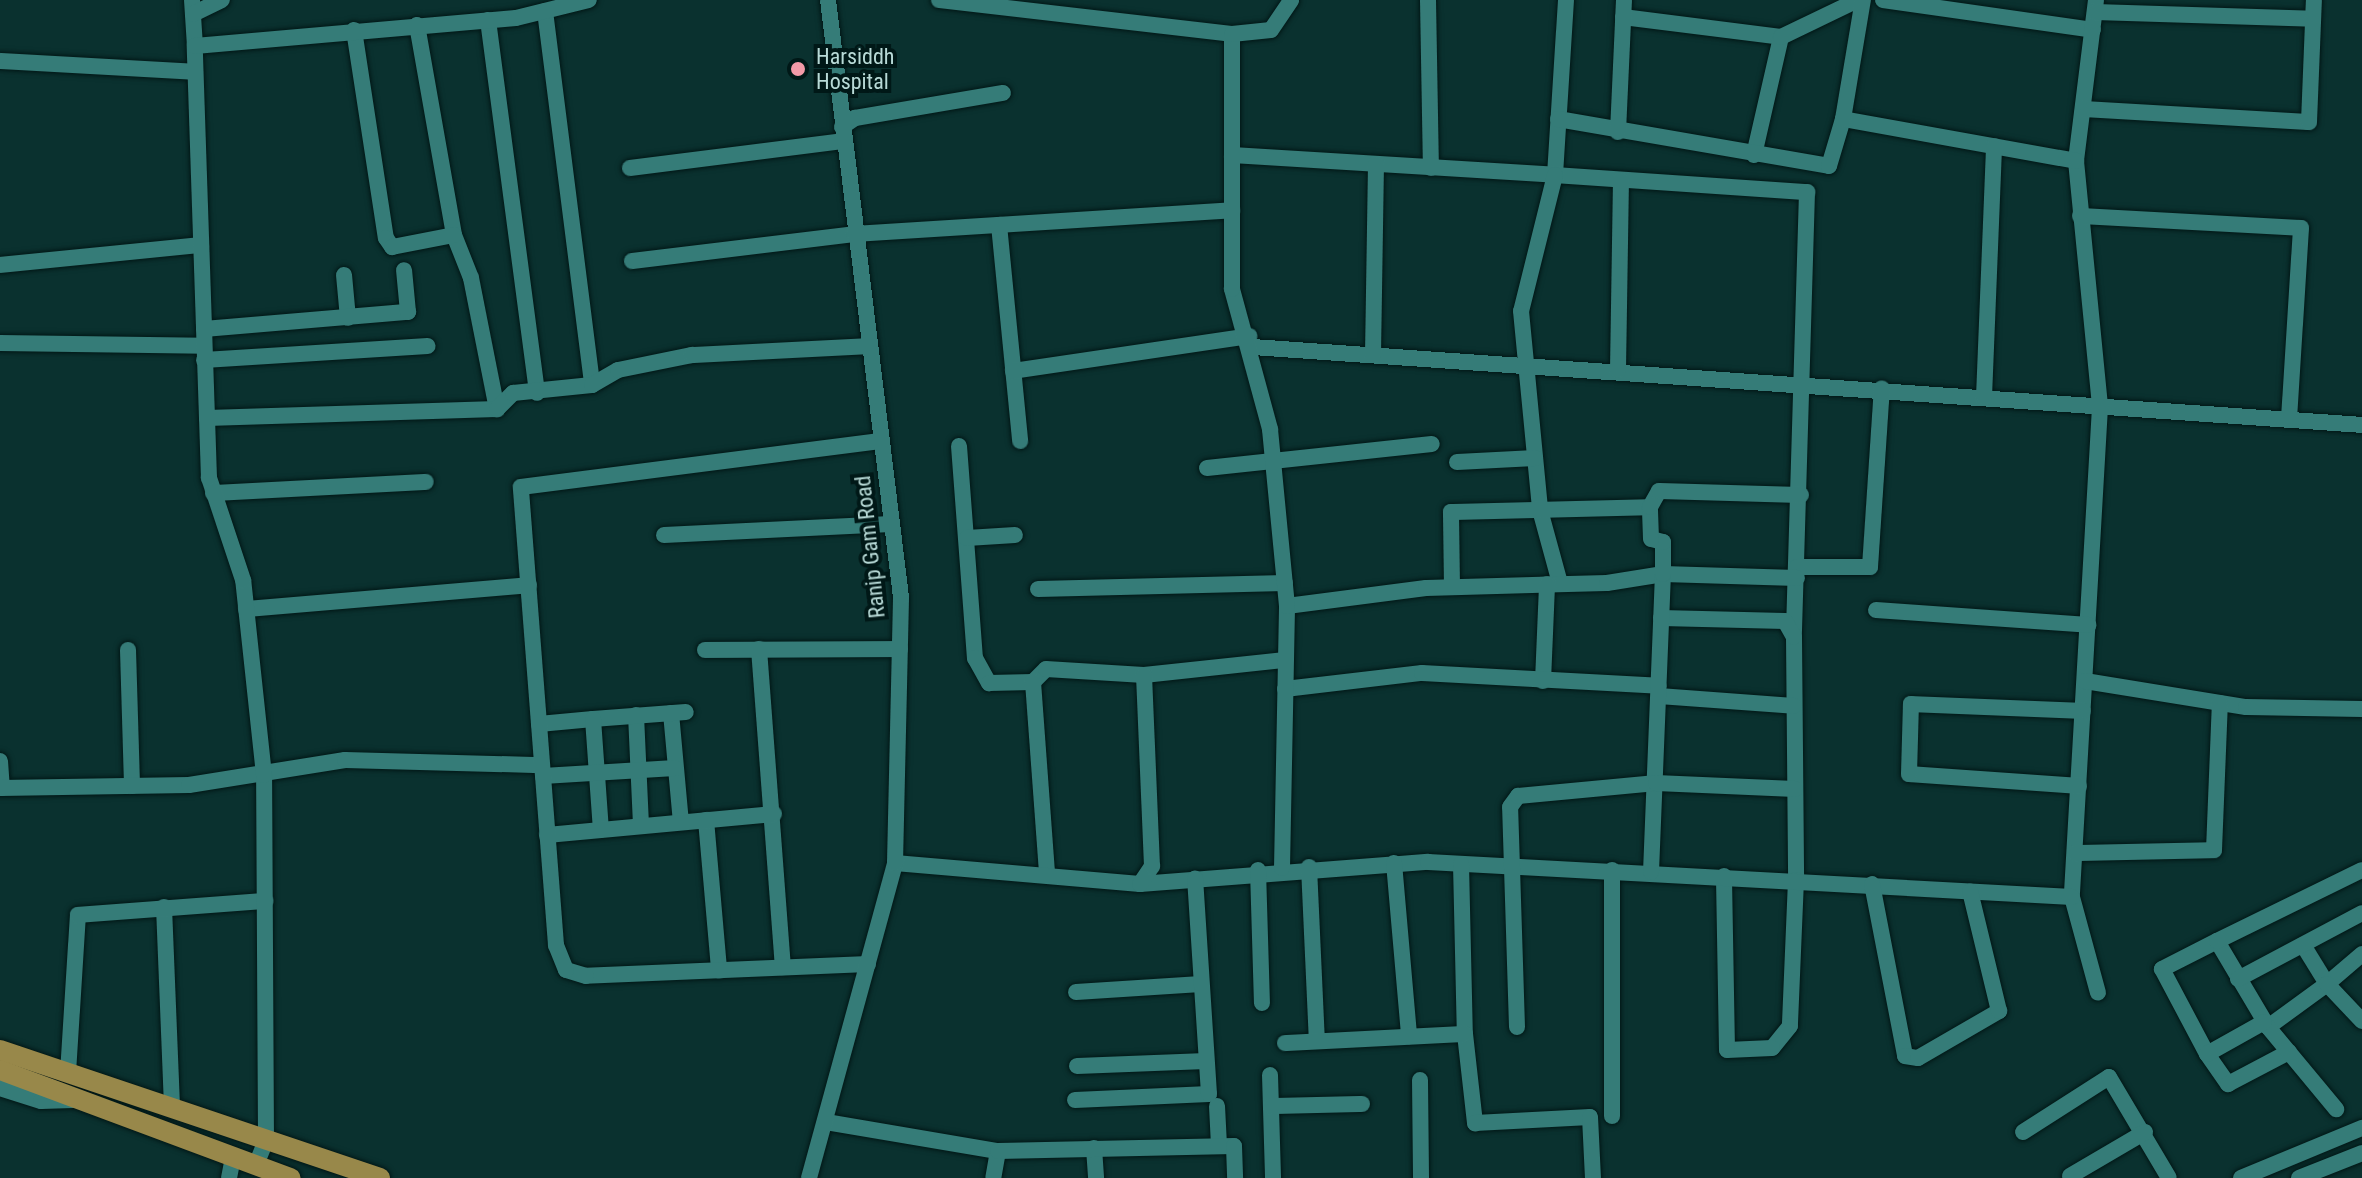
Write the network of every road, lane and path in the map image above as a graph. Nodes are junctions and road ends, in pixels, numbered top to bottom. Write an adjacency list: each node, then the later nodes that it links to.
1 (222, 0): 13 (street)
2 (589, 0): 15 (street)
3 (828, 0): 31 (street, Ranip Gam Road)
4 (939, 0): 21 (street)
5 (1291, 0): 21 (street)
6 (1428, 0): 39 (street)
7 (1566, 0): 28 (street)
8 (1860, 0): 22 (street); 29 (street)
9 (1883, 0): 11 (street)
10 (2314, 0): 16 (street)
11 (1920, 3): 20 (street)
12 (2096, 6): 16 (street); 20 (street)
13 (192, 7): 23 (street)
14 (1624, 8): 22 (street); 30 (street)
15 (545, 11): 17 (street); 64 (street)
16 (2313, 19): 27 (street)
17 (488, 20): 18 (street); 66 (street)
18 (417, 25): 19 (street); 47 (street)
19 (354, 30): 23 (street); 47 (street)
20 (2093, 30): 27 (street)
21 (1232, 34): 33 (street)
22 (1781, 37): 34 (street)
23 (195, 46): 25 (street)
24 (0, 61): 25 (street)
25 (195, 72): 48 (street)
26 (1003, 93): 31 (street)
27 (2083, 109): 35 (street)
28 (1558, 119): 30 (street); 40 (street)
29 (1843, 119): 32 (street); 37 (street)
30 (1618, 132): 34 (street)
31 (843, 134): 38 (street); 46 (street, Ranip Gam Road)
32 (1994, 146): 35 (street); 67 (street)
33 (1232, 155): 36 (street); 43 (street)
34 (1754, 155): 37 (street)
35 (2076, 161): 44 (street)
36 (1376, 164): 39 (street); 59 (street)
37 (1829, 166): 42 (street)
38 (630, 168)
39 (1431, 168): 40 (street)
40 (1555, 175): 41 (street); 60 (street)
41 (1621, 180): 42 (street); 61 (street)
42 (1807, 192): 63 (street)
43 (1232, 210): 45 (street); 54 (street)
44 (2080, 216): 68 (street); 71 (street)
45 (999, 225): 46 (street); 62 (street)
46 (854, 234): 49 (street); 58 (street, Ranip Gam Road)
47 (454, 235): 69 (street)
48 (201, 245): 50 (street); 56 (street)
49 (632, 261)
50 (0, 265)
51 (404, 270): 53 (street)
52 (344, 275): 53 (street)
53 (348, 318): 56 (street)
54 (1251, 342): 59 (street); 62 (street); 77 (street)
55 (0, 343): 56 (street)
56 (204, 345): 57 (street); 70 (street)
57 (428, 346)
58 (868, 346): 64 (street); 73 (street, Ranip Gam Road)
59 (1373, 355): 60 (street)
60 (1529, 365): 61 (street); 78 (street)
61 (1618, 370): 63 (street)
62 (1013, 371): 74 (street)
63 (1806, 382): 65 (street); 83 (street)
64 (592, 385): 66 (street)
65 (1882, 388): 67 (street); 90 (street)
66 (537, 393): 69 (street)
67 (1984, 397): 68 (street)
68 (2100, 407): 71 (street); 101 (street)
69 (497, 409): 70 (street)
70 (207, 418): 82 (street)
71 (2289, 420): 72 (street)
72 (2362, 425)
73 (880, 441): 86 (street, Ranip Gam Road); 94 (street)
74 (1020, 441)
75 (1432, 444): 77 (street)
76 (959, 446): 89 (street)
77 (1272, 457): 80 (street); 92 (street)
78 (1535, 458): 79 (street); 85 (street)
79 (1457, 462)
80 (1207, 468)
81 (426, 482): 82 (street)
82 (213, 493): 98 (street)
83 (1801, 495): 84 (street); 90 (street)
84 (1650, 507): 85 (street); 91 (street)
85 (1540, 510): 93 (street); 95 (street)
86 (891, 524): 87 (street); 104 (street, Ranip Gam Road)
87 (664, 535)
88 (1015, 535): 89 (street)
89 (967, 538): 111 (street)
90 (1797, 572): 91 (street); 102 (street)
91 (1663, 574): 93 (street); 100 (street)
92 (1285, 583): 96 (street); 97 (street)
93 (1554, 583): 95 (street); 109 (street)
94 (529, 585): 98 (street); 120 (street)
95 (1452, 587): 97 (street)
96 (1038, 589)
97 (1287, 606): 107 (street)
98 (246, 609): 126 (street)
99 (1876, 610): 101 (street)
100 (1661, 618): 102 (street); 113 (street)
101 (2088, 625): 110 (street)
102 (1794, 637): 115 (street)
103 (759, 649): 104 (street); 106 (street); 132 (street)
104 (900, 649): 139 (street, Ranip Gam Road)
105 (128, 650): 128 (street)
106 (705, 650)
107 (1285, 660): 108 (street); 112 (street)
108 (1144, 675): 111 (street); 153 (street)
109 (1543, 681): 112 (street); 113 (street)
110 (2085, 681): 114 (street); 117 (street)
111 (1033, 682): 149 (street)
112 (1285, 689): 144 (street)
113 (1659, 691): 115 (street); 127 (street)
114 (2220, 703): 116 (street); 138 (street)
115 (1794, 706): 131 (street)
116 (2362, 709)
117 (2083, 711): 129 (street); 129 (street)
118 (636, 715): 119 (street); 122 (street); 124 (street)
119 (593, 719): 120 (street); 125 (street)
120 (539, 724): 123 (street)
121 (0, 761): 130 (street)
122 (675, 768): 124 (street); 134 (street)
123 (543, 770): 125 (street); 126 (street); 137 (street)
124 (637, 770): 125 (street); 135 (street)
125 (596, 773): 136 (street)
126 (264, 775): 128 (street); 157 (street)
127 (1656, 783): 131 (street); 142 (street); 148 (street)
128 (132, 786): 130 (street)
129 (2079, 786): 138 (street)
130 (1, 788)
131 (1795, 789): 152 (street)
132 (774, 814): 133 (street); 164 (street)
133 (706, 820): 134 (street); 165 (street)
134 (681, 822): 135 (street)
135 (641, 826): 136 (street)
136 (601, 830): 137 (street)
137 (547, 835): 165 (street)
138 (2075, 853): 156 (street)
139 (895, 863): 149 (street); 163 (street, Ranip Gam Road)
140 (1394, 863): 141 (street); 143 (street); 176 (street)
141 (1461, 864): 142 (street); 175 (street)
142 (1511, 866): 146 (street); 174 (street)
143 (1309, 867): 144 (street); 178 (street)
144 (1282, 868): 145 (street)
145 (1258, 870): 151 (street); 171 (street)
146 (1612, 870): 148 (street); 198 (street)
147 (2362, 870): 160 (street)
148 (1651, 872): 150 (street)
149 (1047, 874): 153 (street)
150 (1724, 876): 152 (street); 152 (street)
151 (1195, 878): 153 (street); 167 (street)
152 (1796, 880): 154 (street)
153 (1140, 884)
154 (1872, 884): 155 (street); 155 (street)
155 (1970, 891): 156 (street)
156 (2072, 897): 170 (street)
157 (265, 901): 158 (street); 203 (street)
158 (164, 907): 187 (street); 196 (street)
159 (2362, 913): 161 (street)
160 (2217, 941): 166 (street); 182 (street)
161 (2303, 945): 166 (street); 168 (street)
162 (2362, 954): 168 (street)
163 (868, 964): 164 (street); 199 (street, Ranip Gam Road)
164 (783, 967): 165 (street)
165 (719, 970)
166 (2238, 979): 173 (street)
167 (1201, 984): 169 (street); 183 (street)
168 (2327, 984): 172 (street); 173 (street)
169 (1076, 992)
170 (2098, 993)
171 (1262, 1003)
172 (2362, 1021)
173 (2266, 1025): 181 (street); 182 (street)
174 (1517, 1027)
175 (1465, 1034): 176 (street); 220 (street)
176 (1409, 1036): 178 (street)
177 (0, 1041): 187 (street)
178 (1317, 1041): 179 (street)
179 (1285, 1043)
180 (0, 1050): 186 (main road)
181 (2289, 1052): 182 (street); 197 (street)
182 (2207, 1054)
183 (1206, 1061): 184 (street); 192 (street)
184 (1077, 1066)
185 (0, 1070): 186 (main road)
186 (38, 1073): 187 (main road); 191 (main road)
187 (68, 1073): 196 (main road)
188 (1270, 1075): 195 (street)
189 (1420, 1080): 219 (street)
190 (0, 1088): 191 (street)
191 (79, 1100): 208 (main road)
192 (1075, 1100)
193 (1362, 1104): 195 (street)
194 (1217, 1106): 204 (street)
195 (1272, 1106): 218 (street)
196 (172, 1108): 203 (main road)
197 (2336, 1109)
198 (1612, 1116)
199 (826, 1122): 206 (street); 214 (street, Ranip Gam Road)
200 (2362, 1128): 222 (street)
201 (2023, 1132): 202 (street)
202 (2145, 1132): 210 (street); 221 (street)
203 (266, 1140): 209 (street); 213 (main road)
204 (1219, 1146): 205 (street); 217 (street)
205 (1094, 1148): 206 (street); 216 (street)
206 (998, 1151): 215 (street)
207 (2362, 1153): 223 (street)
208 (233, 1157): 209 (main road); 211 (street)
209 (256, 1165): 212 (main road)
210 (2070, 1176)
211 (229, 1178)
212 (291, 1178)
213 (380, 1178)
214 (809, 1178)
215 (993, 1178)
216 (1096, 1178)
217 (1235, 1178)
218 (1273, 1178)
219 (1421, 1178)
220 (1593, 1178)
221 (2169, 1178)
222 (2241, 1178)
223 (2299, 1178)

